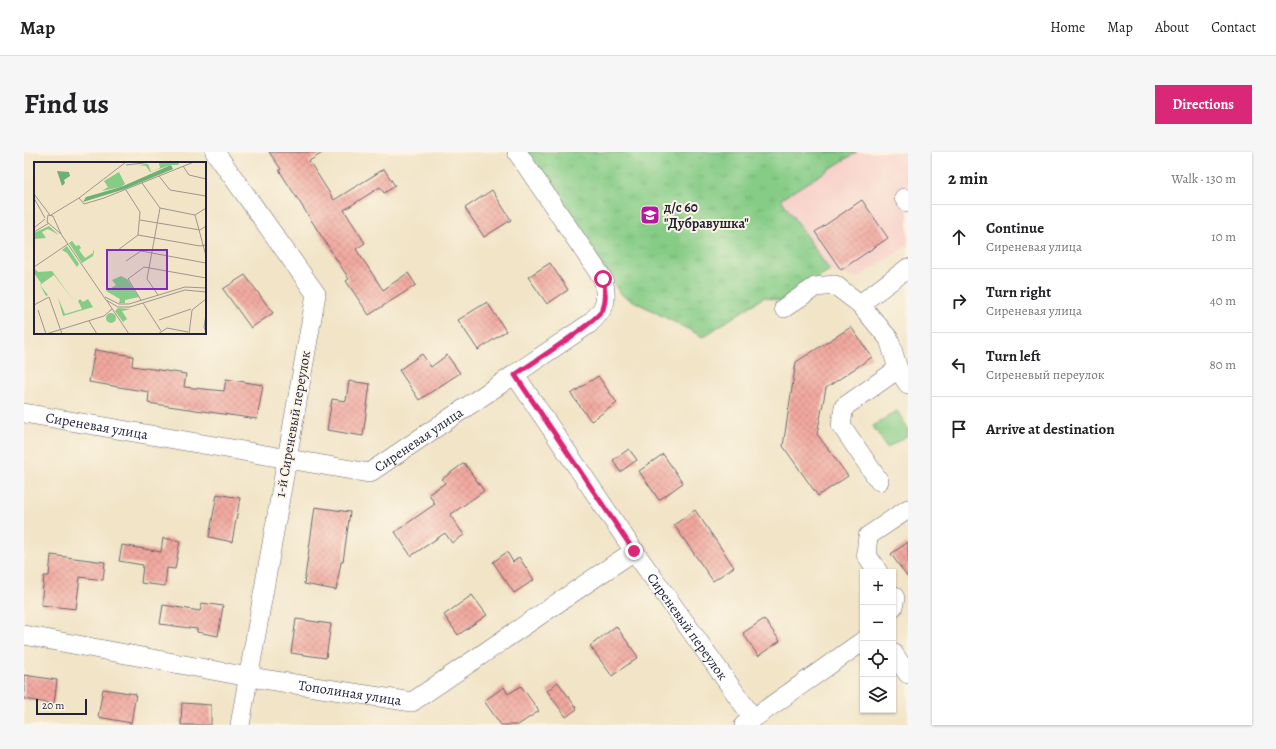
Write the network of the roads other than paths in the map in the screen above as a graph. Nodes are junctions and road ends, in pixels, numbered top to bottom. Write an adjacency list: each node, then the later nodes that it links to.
1 (216, 152): 9 (street, 1-й Сиреневый переулок)
2 (517, 152): 6 (street, Сиреневая улица)
3 (908, 268): 4 (street)
4 (860, 304): 5 (street); 7 (street)
5 (784, 308)
6 (515, 375): 9 (street, Сиреневая улица); 12 (street, Сиреневый переулок)
7 (903, 376): 10 (street)
8 (24, 412): 9 (street, Сиреневая улица)
9 (286, 459): 18 (street, 1-й Сиреневый переулок)
10 (879, 481)
11 (908, 509): 13 (street)
12 (634, 551): 18 (street, Тополиная улица); 19 (street, Сиреневый переулок)
13 (876, 569)
14 (24, 635): 18 (street, Тополиная улица)
15 (862, 641): 19 (street)
16 (896, 657): 17 (street)
17 (908, 674)
18 (249, 677): 20 (street, 1-й Сиреневый переулок)
19 (748, 722)
20 (240, 725)

